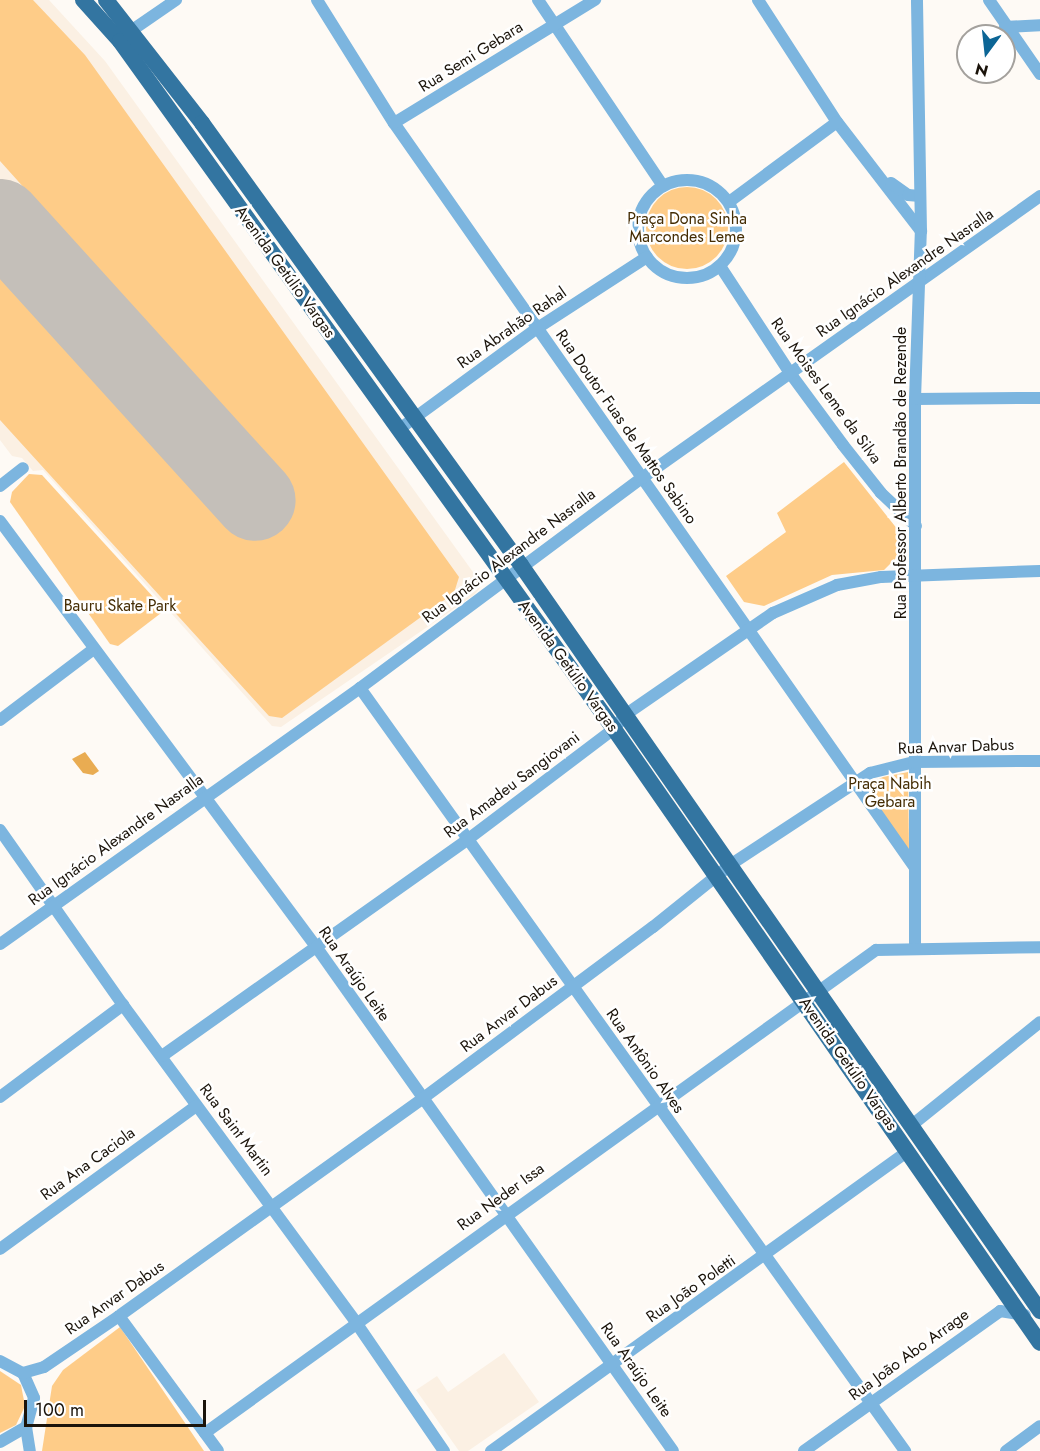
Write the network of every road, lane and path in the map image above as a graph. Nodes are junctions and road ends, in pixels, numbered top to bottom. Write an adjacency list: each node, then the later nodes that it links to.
1 (83, 0): 15 (main road, Avenida Getúlio Vargas)
2 (106, 0): 14 (main road, Avenida Getúlio Vargas)
3 (176, 0): 14 (street)
4 (317, 0): 19 (street, Rua Doutor Fuas de Mattos Sabino)
5 (538, 0): 10 (street)
6 (595, 0): 10 (street, Rua Semi Gebara)
7 (758, 0): 18 (street)
8 (916, 0): 22 (street, Rua Professor Alberto Brandão de Rezende)
9 (989, 0): 11 (street)
10 (554, 24): 19 (street, Rua Semi Gebara); 21 (street)
11 (1003, 24)
12 (1040, 25): 13 (street)
13 (1016, 26)
14 (131, 28): 15 (street); 33 (main road, Avenida Getúlio Vargas)
15 (120, 41): 34 (main road, Avenida Getúlio Vargas)
16 (1016, 42): 17 (street)
17 (1040, 74)
18 (837, 122): 20 (street); 24 (street)
19 (394, 123): 29 (street, Rua Doutor Fuas de Mattos Sabino)
20 (880, 176): 22 (street); 25 (street)
21 (663, 186): 24 (street); 26 (street)
22 (920, 196): 25 (street, Rua Professor Alberto Brandão de Rezende)
23 (1040, 196): 28 (street, Rua Ignácio Alexandre Nasralla)
24 (729, 202): 27 (street)
25 (921, 231): 28 (street, Rua Professor Alberto Brandão de Rezende)
26 (647, 257): 27 (street); 29 (street, Rua Abrahão Rahal)
27 (720, 266): 30 (street, Rua Moises Leme da Silva)
28 (919, 285): 30 (street, Rua Ignácio Alexandre Nasralla); 32 (street, Rua Professor Alberto Brandão de Rezende)
29 (536, 329): 33 (street, Rua Abrahão Rahal); 36 (street, Rua Doutor Fuas de Mattos Sabino)
30 (790, 373): 36 (street, Rua Ignácio Alexandre Nasralla); 39 (street, Rua Moises Leme da Silva)
31 (1040, 398): 32 (street)
32 (915, 399): 39 (street, Rua Professor Alberto Brandão de Rezende)
33 (414, 418): 34 (street, Rua Abrahão Rahal); 40 (main road, Avenida Getúlio Vargas)
34 (398, 430): 43 (main road, Avenida Getúlio Vargas)
35 (23, 468): 37 (street)
36 (642, 478): 40 (street, Rua Ignácio Alexandre Nasralla); 44 (street, Rua Doutor Fuas de Mattos Sabino)
37 (0, 486)
38 (0, 521): 45 (street, Rua Araújo Leite)
39 (916, 526): 42 (street, Rua Professor Alberto Brandão de Rezende)
40 (521, 566): 43 (street, Rua Ignácio Alexandre Nasralla); 47 (main road, Avenida Getúlio Vargas)
41 (1040, 571): 42 (street, Rua Amadeu Sangiovani)
42 (918, 573): 44 (street, Rua Amadeu Sangiovani); 51 (street, Rua Professor Alberto Brandão de Rezende)
43 (506, 579): 46 (street, Rua Ignácio Alexandre Nasralla); 49 (main road, Avenida Getúlio Vargas)
44 (751, 628): 47 (street, Rua Amadeu Sangiovani); 52 (street, Rua Doutor Fuas de Mattos Sabino)
45 (94, 649): 48 (street); 53 (street, Rua Araújo Leite)
46 (360, 688): 53 (street, Rua Ignácio Alexandre Nasralla); 55 (street, Rua Antônio Alves)
47 (626, 715): 49 (street, Rua Amadeu Sangiovani); 56 (main road, Avenida Getúlio Vargas)
48 (0, 720)
49 (614, 729): 55 (street, Rua Amadeu Sangiovani); 58 (main road, Avenida Getúlio Vargas)
50 (1040, 761): 51 (street, Rua Anvar Dabus)
51 (914, 762): 52 (street, Rua Anvar Dabus); 57 (street, Rua Professor Alberto Brandão de Rezende)
52 (854, 784): 56 (street, Rua Anvar Dabus); 57 (street, Rua Doutor Fuas de Mattos Sabino)
53 (206, 795): 59 (street, Rua Ignácio Alexandre Nasralla); 63 (street, Rua Araújo Leite)
54 (0, 830): 59 (street, Rua Saint Martin)
55 (467, 840): 63 (street, Rua Amadeu Sangiovani); 64 (street, Rua Antônio Alves)
56 (730, 865): 58 (street, Rua Anvar Dabus); 65 (main road, Avenida Getúlio Vargas)
57 (915, 868): 61 (street, Rua Professor Alberto Brandão de Rezende)
58 (718, 878): 64 (street, Rua Anvar Dabus); 66 (main road, Avenida Getúlio Vargas)
59 (52, 907): 60 (street, Rua Ignácio Alexandre Nasralla); 67 (street, Rua Saint Martin)
60 (0, 944)
61 (915, 947): 62 (street, Rua Neder Issa); 65 (street, Rua Neder Issa)
62 (1040, 947)
63 (317, 948): 69 (street, Rua Amadeu Sangiovani); 71 (street, Rua Araújo Leite)
64 (572, 987): 71 (street, Rua Anvar Dabus); 72 (street, Rua Antônio Alves)
65 (818, 989): 66 (street, Rua Neder Issa); 74 (main road, Avenida Getúlio Vargas)
66 (803, 1000): 72 (street, Rua Neder Issa); 75 (main road, Avenida Getúlio Vargas)
67 (123, 1005): 69 (street, Rua Saint Martin); 70 (street)
68 (1040, 1023): 74 (street)
69 (162, 1056): 73 (street, Rua Saint Martin)
70 (0, 1097)
71 (422, 1099): 76 (street, Rua Anvar Dabus); 77 (street, Rua Araújo Leite)
72 (656, 1105): 77 (street, Rua Neder Issa); 79 (street, Rua Antônio Alves)
73 (196, 1106): 76 (street, Rua Saint Martin); 78 (street, Rua Ana Caciola)
74 (912, 1125): 80 (main road, Avenida Getúlio Vargas)
75 (908, 1151): 79 (street, Rua João Poletti); 81 (main road, Avenida Getúlio Vargas)
76 (273, 1207): 83 (street, Rua Anvar Dabus); 85 (street, Rua Saint Martin)
77 (504, 1215): 85 (street, Rua Neder Issa); 88 (street, Rua Araújo Leite)
78 (0, 1249)
79 (764, 1257): 88 (street, Rua João Poletti); 90 (street, Rua Antônio Alves)
80 (1024, 1288): 81 (street, Rua João Abo Arrage); 82 (main road, Avenida Getúlio Vargas)
81 (1004, 1305): 84 (main road, Avenida Getúlio Vargas); 90 (street, Rua João Abo Arrage)
82 (1040, 1311): 84 (street)
83 (119, 1316): 89 (street, Rua Anvar Dabus); 93 (street)
84 (1021, 1316): 86 (main road, Avenida Getúlio Vargas)
85 (357, 1324): 93 (street, Rua Neder Issa); 97 (street, Rua Saint Martin)
86 (1040, 1343)
87 (1, 1360): 89 (street)
88 (613, 1364): 98 (street, Rua João Poletti); 99 (street, Rua Araújo Leite)
89 (23, 1373): 92 (street)
90 (871, 1403): 100 (street, Rua João Abo Arrage); 101 (street, Rua Antônio Alves)
91 (1040, 1426): 102 (street)
92 (26, 1427): 94 (street); 95 (street)
93 (205, 1433): 96 (street)
94 (0, 1443)
95 (30, 1451)
96 (218, 1451)
97 (444, 1451)
98 (491, 1451)
99 (673, 1451)
100 (804, 1451)
101 (905, 1451)
102 (1006, 1451)

